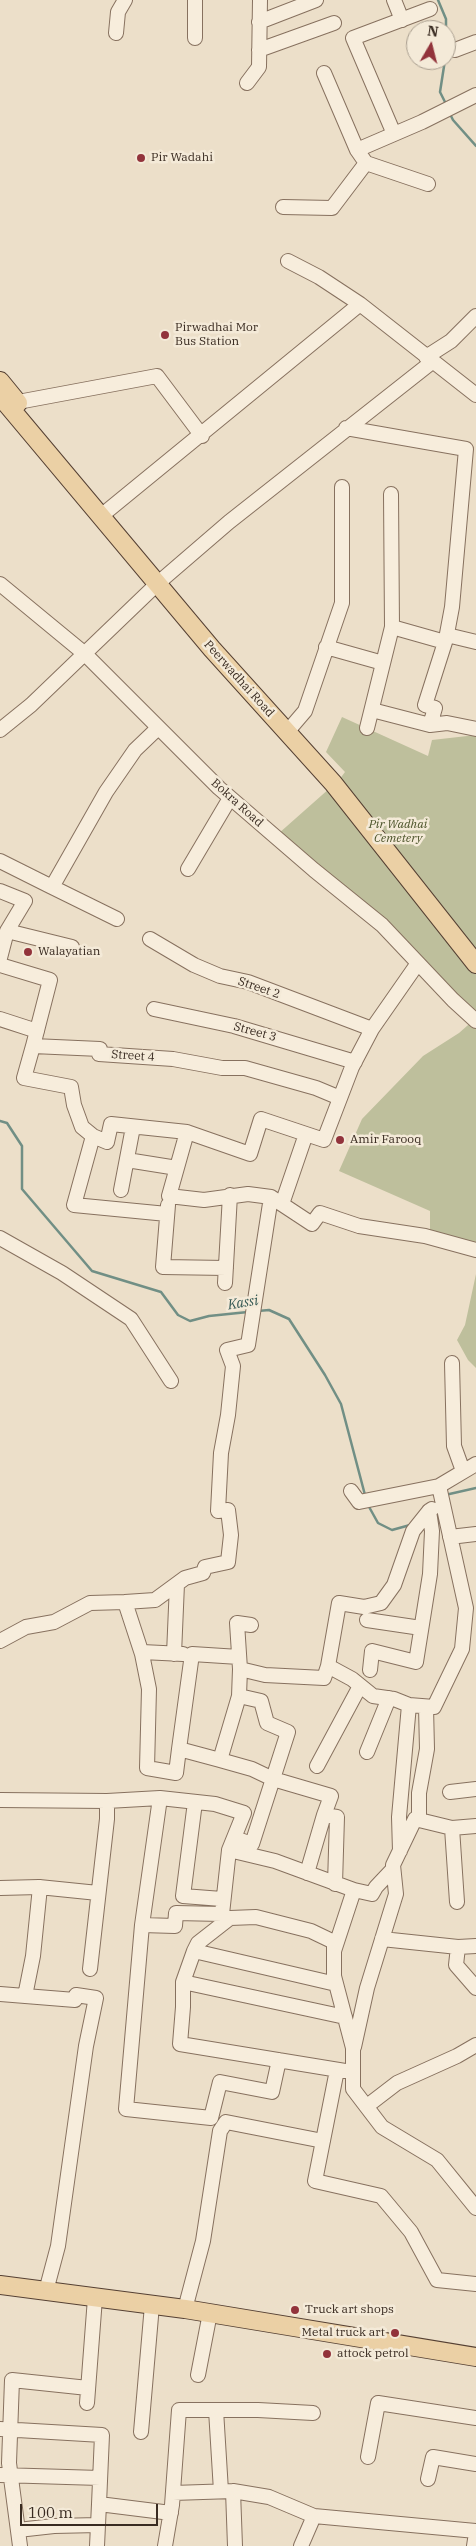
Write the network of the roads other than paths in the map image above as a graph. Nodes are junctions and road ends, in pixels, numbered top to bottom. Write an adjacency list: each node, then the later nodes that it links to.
1 (125, 0): 10 (street)
2 (195, 0): 11 (street)
3 (260, 0): 8 (street)
4 (316, 0): 8 (street)
5 (394, 0): 7 (street)
6 (430, 10): 7 (street)
7 (402, 20): 18 (street)
8 (259, 22): 13 (street)
9 (334, 23): 13 (street)
10 (116, 33)
11 (195, 38)
12 (476, 42): 14 (street)
13 (259, 50): 16 (street)
14 (456, 50)
15 (324, 73): 19 (street)
16 (247, 83)
17 (476, 95): 18 (street)
18 (394, 134): 19 (street)
19 (357, 150): 20 (street)
20 (366, 162): 21 (street); 22 (street)
21 (428, 184)
22 (283, 207)
23 (288, 261): 24 (street)
24 (360, 304): 26 (street); 32 (street)
25 (476, 316): 26 (street)
26 (429, 360): 28 (street); 31 (street)
27 (0, 381): 30 (main road)
28 (476, 395)
29 (0, 396): 36 (main road, Peerwadhai Road)
30 (18, 402): 32 (street); 36 (main road)
31 (346, 428): 33 (street); 37 (street)
32 (202, 436): 36 (street)
33 (471, 450): 40 (street)
34 (342, 487): 42 (street)
35 (391, 494): 39 (street)
36 (105, 514): 37 (main road, Peerwadhai Road)
37 (160, 581): 43 (street); 51 (main road, Peerwadhai Road)
38 (0, 584): 43 (street, Bokra Road)
39 (392, 627): 40 (street); 44 (street)
40 (446, 639): 41 (street); 46 (street)
41 (476, 642)
42 (326, 647): 44 (street); 51 (street)
43 (85, 654): 47 (street, Bokra Road); 50 (street)
44 (383, 663): 45 (street)
45 (372, 710): 46 (street); 48 (street)
46 (430, 725): 49 (street)
47 (158, 728): 52 (street, Bokra Road); 55 (street)
48 (367, 728)
49 (476, 728)
50 (0, 730)
51 (285, 730): 63 (main road, Peerwadhai Road)
52 (230, 798): 54 (street); 62 (street, Bokra Road)
53 (0, 861): 55 (street)
54 (188, 869)
55 (52, 887): 57 (street)
56 (0, 891): 58 (street)
57 (117, 919)
58 (7, 930): 60 (street); 61 (street)
59 (150, 939): 68 (street, Street 2)
60 (72, 946)
61 (0, 958)
62 (418, 963): 67 (street, Bokra Road); 68 (street)
63 (476, 964)
64 (0, 966): 69 (street)
65 (154, 1009): 71 (street, Street 3)
66 (0, 1019): 69 (street)
67 (476, 1020)
68 (372, 1029): 71 (street)
69 (37, 1031): 70 (street)
70 (33, 1046): 72 (street, Street 4); 76 (street)
71 (355, 1062): 72 (street)
72 (340, 1098): 75 (street)
73 (133, 1127): 74 (street); 76 (street); 77 (street)
74 (187, 1132): 75 (street); 78 (street)
75 (306, 1134): 82 (street)
76 (93, 1136): 83 (street)
77 (127, 1160): 78 (street); 79 (street)
78 (177, 1168): 80 (street)
79 (121, 1190)
80 (169, 1196): 81 (street); 83 (street)
81 (230, 1196): 82 (street); 86 (street)
82 (276, 1200): 85 (street); 98 (street)
83 (167, 1214): 86 (street)
84 (0, 1238): 89 (street)
85 (476, 1250)
86 (226, 1268): 87 (street)
87 (225, 1283)
88 (452, 1363): 91 (street)
89 (171, 1381)
90 (476, 1464): 91 (street)
91 (463, 1471): 92 (street)
92 (439, 1486): 93 (street); 94 (street)
93 (355, 1496)
94 (444, 1502): 95 (street); 97 (street)
95 (428, 1511): 102 (street); 108 (street)
96 (476, 1534): 97 (street)
97 (450, 1536): 114 (street)
98 (177, 1584): 99 (street); 105 (street)
99 (125, 1602): 103 (street); 104 (street)
100 (367, 1620): 102 (street)
101 (251, 1625): 107 (street)
102 (421, 1628): 109 (street)
103 (0, 1642)
104 (142, 1652): 105 (street); 115 (street)
105 (174, 1654): 106 (street)
106 (192, 1654): 107 (street); 115 (street)
107 (239, 1663): 108 (street); 111 (street)
108 (328, 1666): 110 (street)
109 (370, 1670)
110 (360, 1686): 112 (street); 118 (street)
111 (239, 1696): 117 (street); 119 (street)
112 (389, 1698): 113 (street); 116 (street)
113 (409, 1705): 114 (street); 131 (street)
114 (426, 1706): 127 (street)
115 (179, 1750): 117 (street)
116 (367, 1752)
117 (220, 1760): 119 (street)
118 (317, 1766)
119 (273, 1780): 126 (street); 130 (street)
120 (476, 1789): 121 (street)
121 (450, 1792)
122 (160, 1798): 124 (street); 125 (street); 141 (street)
123 (0, 1800): 124 (street)
124 (107, 1801): 138 (street)
125 (195, 1802): 130 (street); 139 (street)
126 (324, 1815): 133 (street); 134 (street)
127 (418, 1820): 129 (street); 131 (street)
128 (476, 1826): 129 (street)
129 (452, 1828): 140 (street)
130 (231, 1844): 133 (street); 139 (street)
131 (400, 1851): 132 (street)
132 (393, 1870): 137 (street); 142 (street)
133 (307, 1873): 134 (street)
134 (335, 1884): 137 (street)
135 (0, 1888): 136 (street)
136 (40, 1888): 138 (street); 152 (street)
137 (354, 1890): 146 (street)
138 (98, 1893): 147 (street)
139 (222, 1900): 141 (street)
140 (456, 1902)
141 (142, 1925): 156 (street)
142 (382, 1939): 144 (street); 155 (street)
143 (476, 1946): 144 (street)
144 (458, 1947): 150 (street)
145 (194, 1951): 146 (street); 148 (street); 149 (street)
146 (334, 1951): 149 (street)
147 (90, 1969)
148 (183, 1982): 153 (street); 156 (street)
149 (336, 1984): 153 (street)
150 (476, 1988)
151 (0, 1995): 152 (street)
152 (25, 1996): 164 (street)
153 (344, 2017): 155 (street)
154 (476, 2045): 159 (street)
155 (353, 2048): 158 (street)
156 (279, 2060): 157 (street)
157 (337, 2070): 158 (street); 160 (street)
158 (353, 2072): 159 (street)
159 (367, 2106): 161 (street)
160 (323, 2141): 162 (street); 167 (street)
161 (476, 2208)
162 (476, 2284)
163 (0, 2285): 164 (main road)
164 (46, 2291): 165 (main road)
165 (95, 2298): 166 (main road); 171 (street)
166 (152, 2305): 167 (main road); 177 (street)
167 (186, 2309): 168 (main road)
168 (210, 2313): 169 (main road); 170 (street)
169 (476, 2357)
170 (198, 2375)
171 (88, 2388): 172 (street); 176 (street)
172 (87, 2403)
173 (216, 2410): 174 (street); 183 (street); 184 (street)
174 (312, 2413)
175 (476, 2418): 178 (street)
176 (6, 2430): 180 (street); 181 (street)
177 (140, 2432)
178 (368, 2458)
179 (476, 2464): 182 (street)
180 (5, 2475): 181 (street); 189 (street)
181 (100, 2478): 185 (street)
182 (428, 2479)
183 (227, 2491): 184 (street); 187 (street); 194 (street)
184 (173, 2493): 186 (street)
185 (99, 2504): 186 (street); 188 (street)
186 (170, 2513): 193 (street)
187 (314, 2516): 190 (street); 195 (street)
188 (98, 2525): 189 (street); 192 (street)
189 (18, 2530): 191 (street)
190 (476, 2532): 196 (street)
191 (20, 2546)
192 (97, 2546)
193 (164, 2546)
194 (235, 2546)
195 (302, 2546)
196 (474, 2546)

